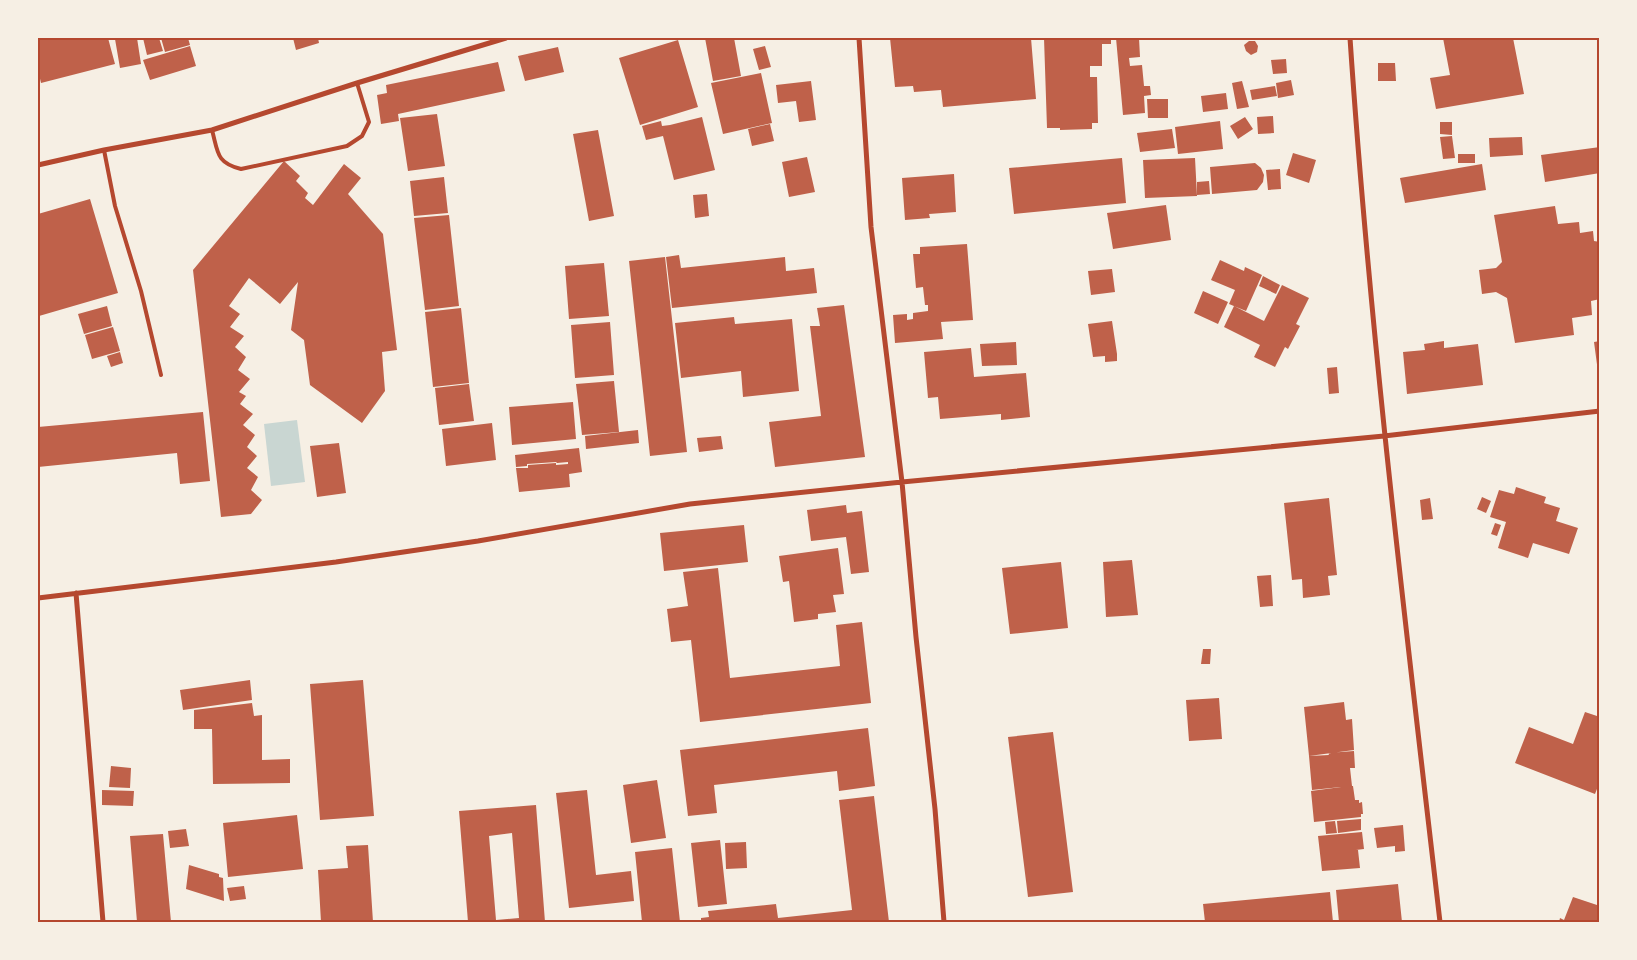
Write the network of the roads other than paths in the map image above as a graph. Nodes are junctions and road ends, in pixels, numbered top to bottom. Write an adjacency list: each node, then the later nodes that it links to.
1 (506, 38): 4 (street)
2 (859, 38): 11 (street)
3 (1350, 38): 10 (street)
4 (357, 83): 5 (street); 5 (lane)
5 (212, 130): 6 (street)
6 (104, 150): 7 (street); 8 (lane)
7 (38, 165)
8 (161, 375)
9 (1600, 411): 10 (street)
10 (1384, 436): 11 (street); 16 (street)
11 (902, 482): 12 (street); 15 (street)
12 (76, 593): 13 (street); 14 (street)
13 (38, 598)
14 (103, 922)
15 (944, 922)
16 (1440, 922)

